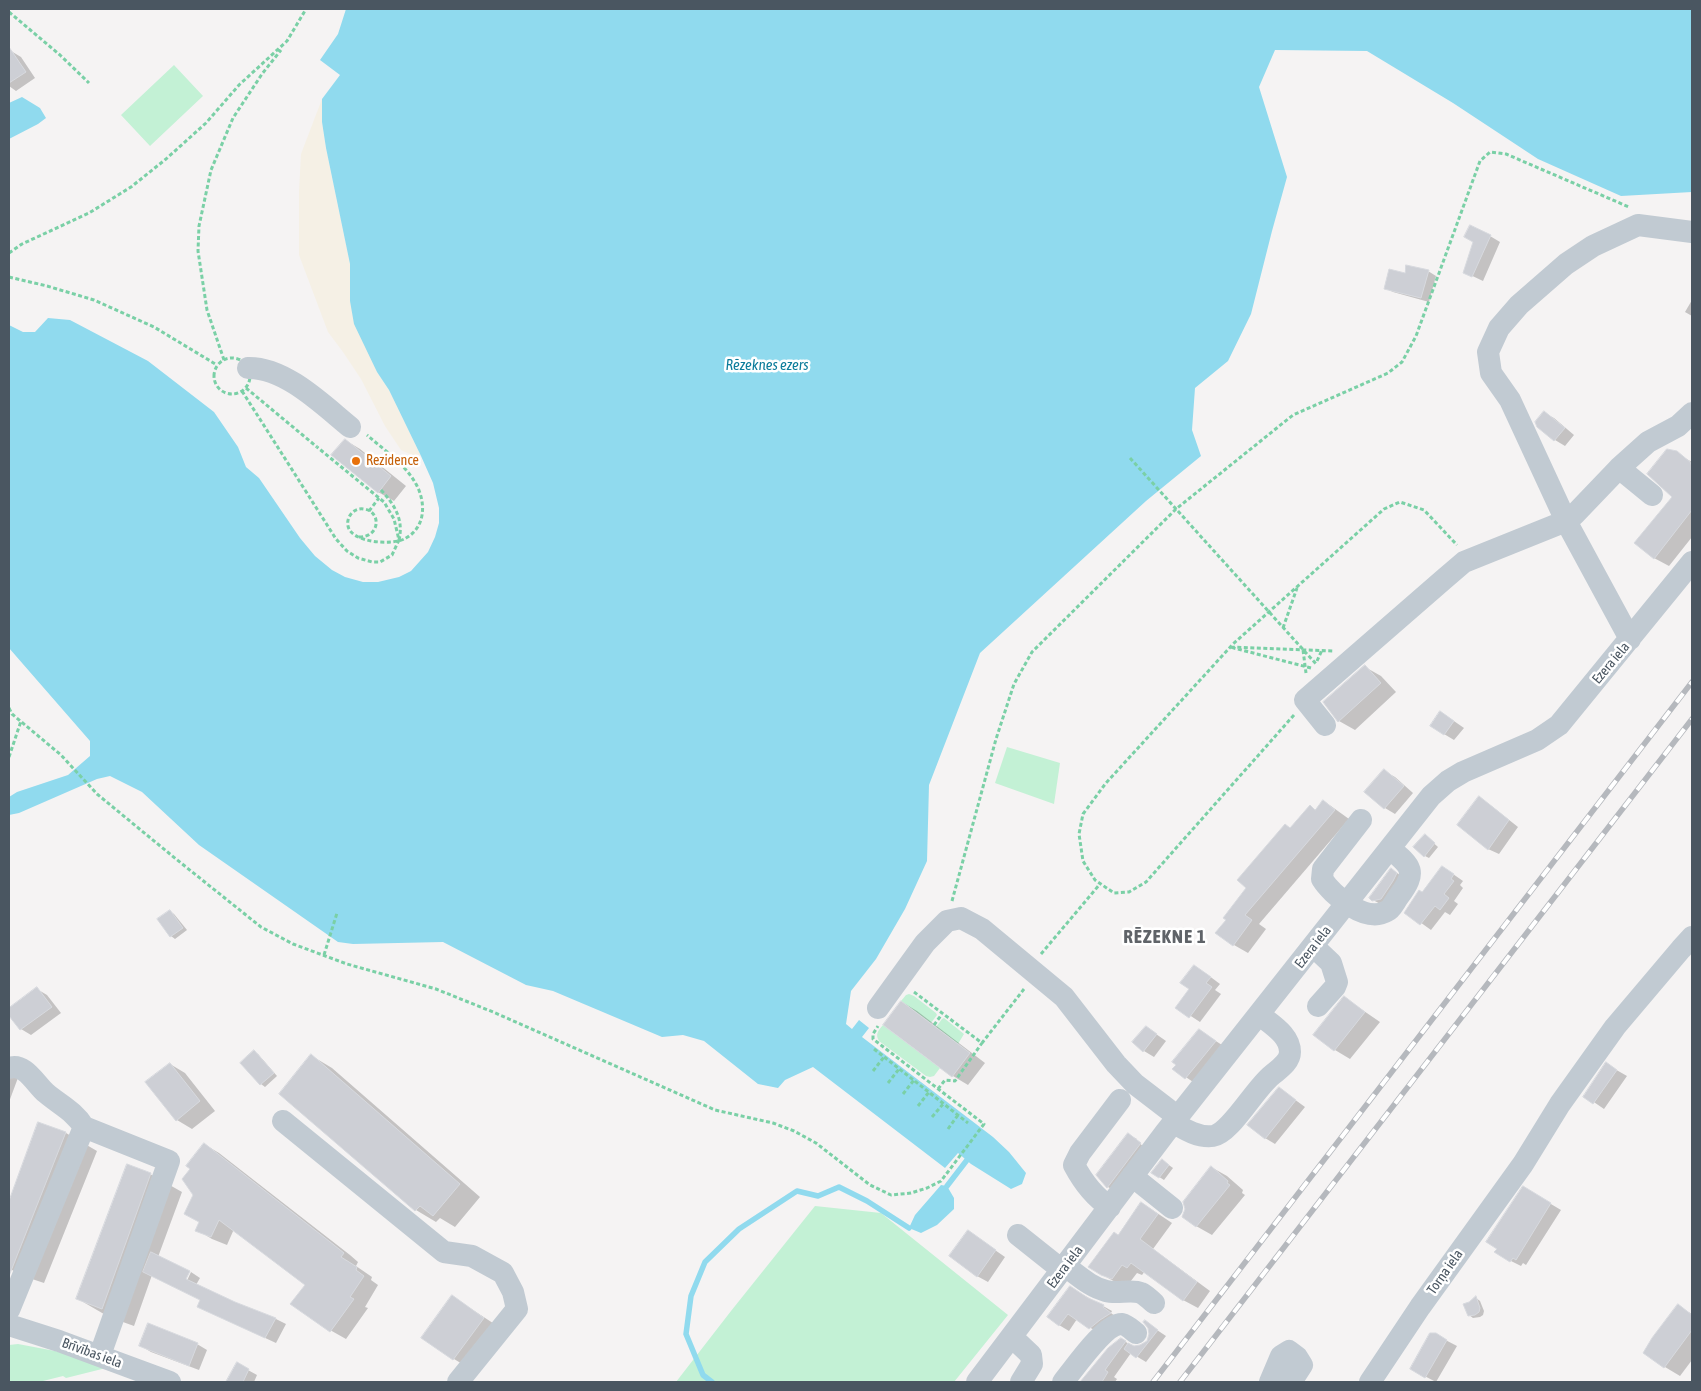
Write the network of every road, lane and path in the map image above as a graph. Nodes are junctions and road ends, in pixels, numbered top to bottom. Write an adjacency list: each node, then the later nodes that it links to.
1 (306, 9): 3 (path)
2 (9, 12): 4 (path)
3 (288, 42): 7 (path); 9 (path)
4 (88, 82)
5 (1636, 210): 19 (path)
6 (1692, 232): 21 (street)
7 (9, 253)
8 (9, 277): 9 (path)
9 (217, 365): 11 (path)
10 (248, 368): 13 (street)
11 (242, 391): 18 (path, bridge); 23 (path, bridge)
12 (1690, 421): 15 (street)
13 (350, 427): 22 (path)
14 (1130, 458): 19 (path)
15 (1619, 468): 17 (street); 21 (street)
16 (381, 490): 23 (path)
17 (1652, 495)
18 (379, 498): 20 (path); 23 (path, bridge)
19 (1176, 509): 27 (path); 44 (path)
20 (369, 511): 22 (path); 22 (path)
21 (1566, 521): 24 (street); 29 (street)
22 (359, 537)
23 (399, 540)
24 (1464, 562): 26 (path); 32 (street)
25 (1692, 562): 29 (street, Ezera iela)
26 (1297, 587): 27 (path); 28 (path)
27 (1269, 613): 28 (path); 30 (path)
28 (1283, 628): 31 (path)
29 (1630, 639): 40 (street, Ezera iela)
30 (1230, 647): 31 (path); 33 (path); 41 (path)
31 (1303, 650): 32 (path); 33 (path)
32 (1361, 652): 33 (street)
33 (1326, 675): 37 (street)
34 (9, 708): 36 (path)
35 (1299, 709): 41 (path)
36 (21, 722): 38 (path); 47 (path)
37 (1324, 724)
38 (9, 757)
39 (1361, 820): 42 (street)
40 (1390, 849): 42 (street, Ezera iela); 42 (street)
41 (1100, 884): 48 (path)
42 (1347, 903): 46 (street, Ezera iela)
43 (337, 913): 47 (path)
44 (947, 921): 48 (street); 51 (street)
45 (1692, 937): 97 (street, Torņa iela)
46 (1313, 946): 50 (street); 53 (street, Ezera iela)
47 (324, 955): 64 (path)
48 (1027, 979): 56 (path); 72 (street)
49 (914, 991): 52 (path)
50 (1318, 1006)
51 (878, 1008)
52 (942, 1014): 54 (path); 56 (path)
53 (1259, 1014): 72 (street, Ezera iela); 72 (street)
54 (934, 1025)
55 (873, 1040): 64 (path)
56 (982, 1043): 64 (path)
57 (874, 1049): 58 (path)
58 (884, 1057): 60 (path); 61 (path)
59 (10, 1066): 75 (street)
60 (899, 1069): 62 (path); 63 (path)
61 (873, 1071)
62 (914, 1080): 65 (path); 66 (path)
63 (888, 1083)
64 (938, 1089)
65 (929, 1092): 68 (path); 69 (path)
66 (903, 1094)
67 (1120, 1100): 78 (street)
68 (944, 1103): 70 (path); 71 (path)
69 (918, 1106)
70 (958, 1115): 74 (path); 76 (path)
71 (932, 1117)
72 (1176, 1119): 77 (street, Ezera iela)
73 (283, 1121): 91 (street)
74 (968, 1122)
75 (84, 1127): 83 (street); 89 (street)
76 (948, 1129)
77 (1132, 1176): 78 (street, Ezera iela); 79 (street)
78 (1110, 1207): 81 (street, Ezera iela)
79 (1172, 1208)
80 (1018, 1235): 81 (street)
81 (1064, 1268): 82 (street); 87 (street, Ezera iela)
82 (1154, 1303)
83 (9, 1310)
84 (9, 1325): 86 (street, Brīvības iela)
85 (1136, 1333): 94 (street)
86 (40, 1336): 88 (street); 89 (street, Brīvības iela)
87 (1012, 1337): 92 (street, Ezera iela); 93 (street)
88 (9, 1339)
89 (100, 1355): 90 (street, Brīvības iela)
90 (170, 1382)
91 (458, 1382)
92 (977, 1382)
93 (1021, 1382)
94 (1063, 1382)
95 (1270, 1382): 96 (street)
96 (1290, 1382)
97 (1370, 1382)

